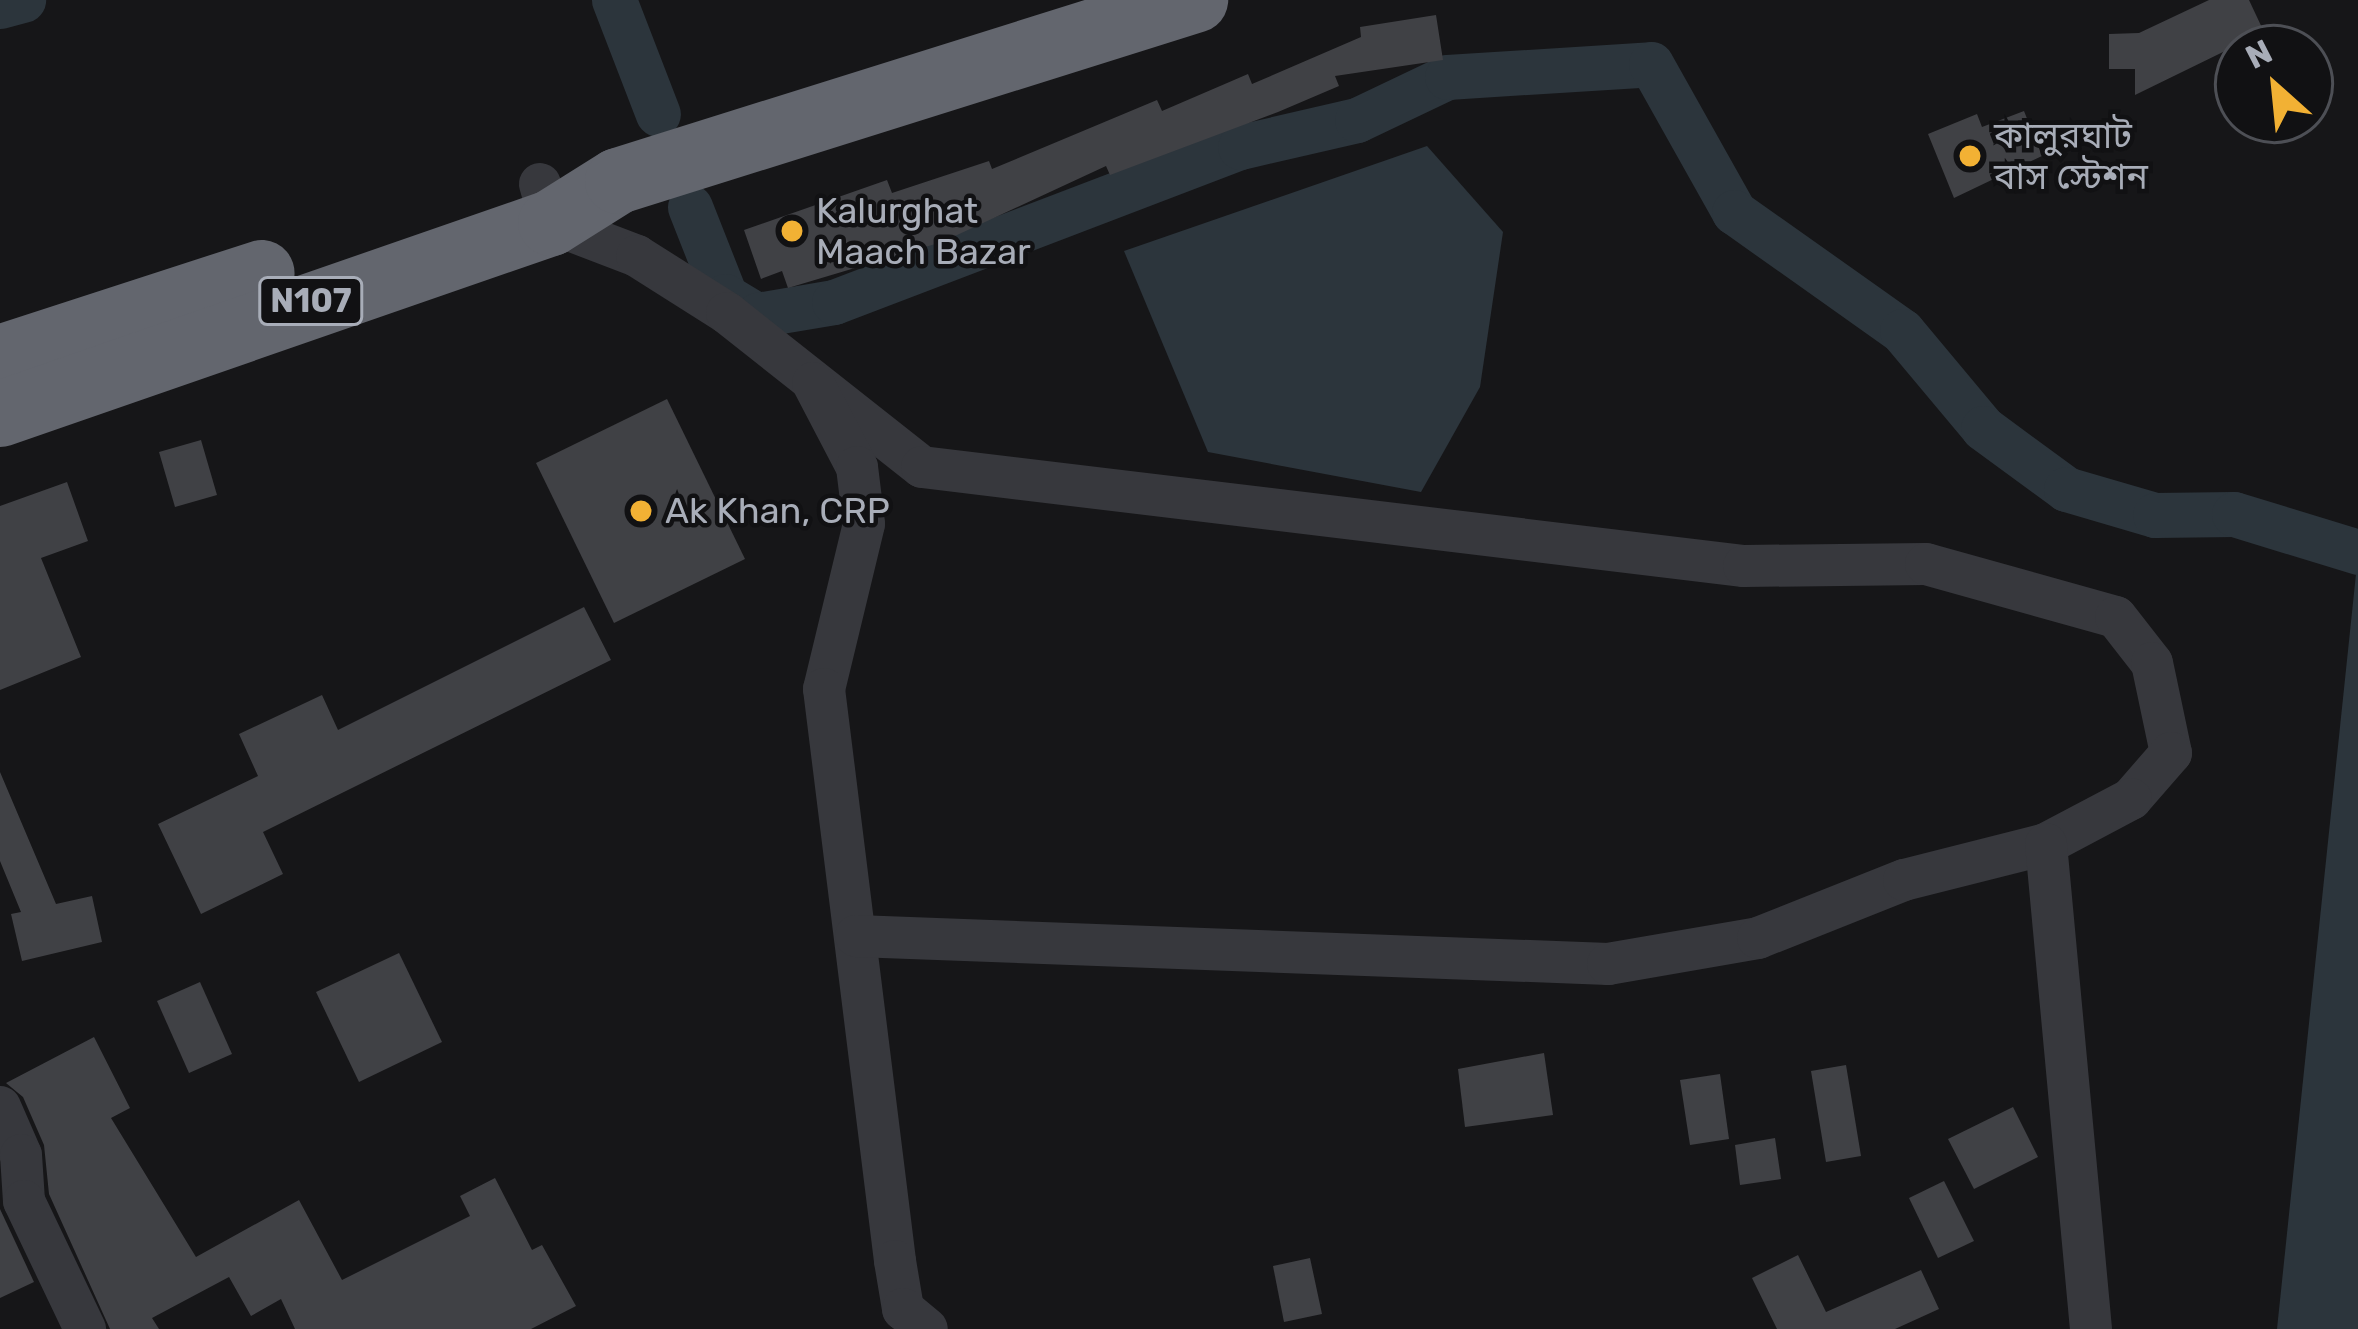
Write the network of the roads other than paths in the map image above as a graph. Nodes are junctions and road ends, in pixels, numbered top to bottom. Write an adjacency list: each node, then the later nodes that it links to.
1 (1195, 0): 2 (highway, N107)
2 (545, 203): 3 (highway, N107); 4 (street); 5 (highway, N107)
3 (0, 358)
4 (810, 377): 6 (street); 7 (street)
5 (0, 414)
6 (2046, 844): 7 (street); 11 (street)
7 (856, 936): 10 (street)
8 (0, 1107): 9 (street)
9 (85, 1329)
10 (927, 1329)
11 (2091, 1329)

